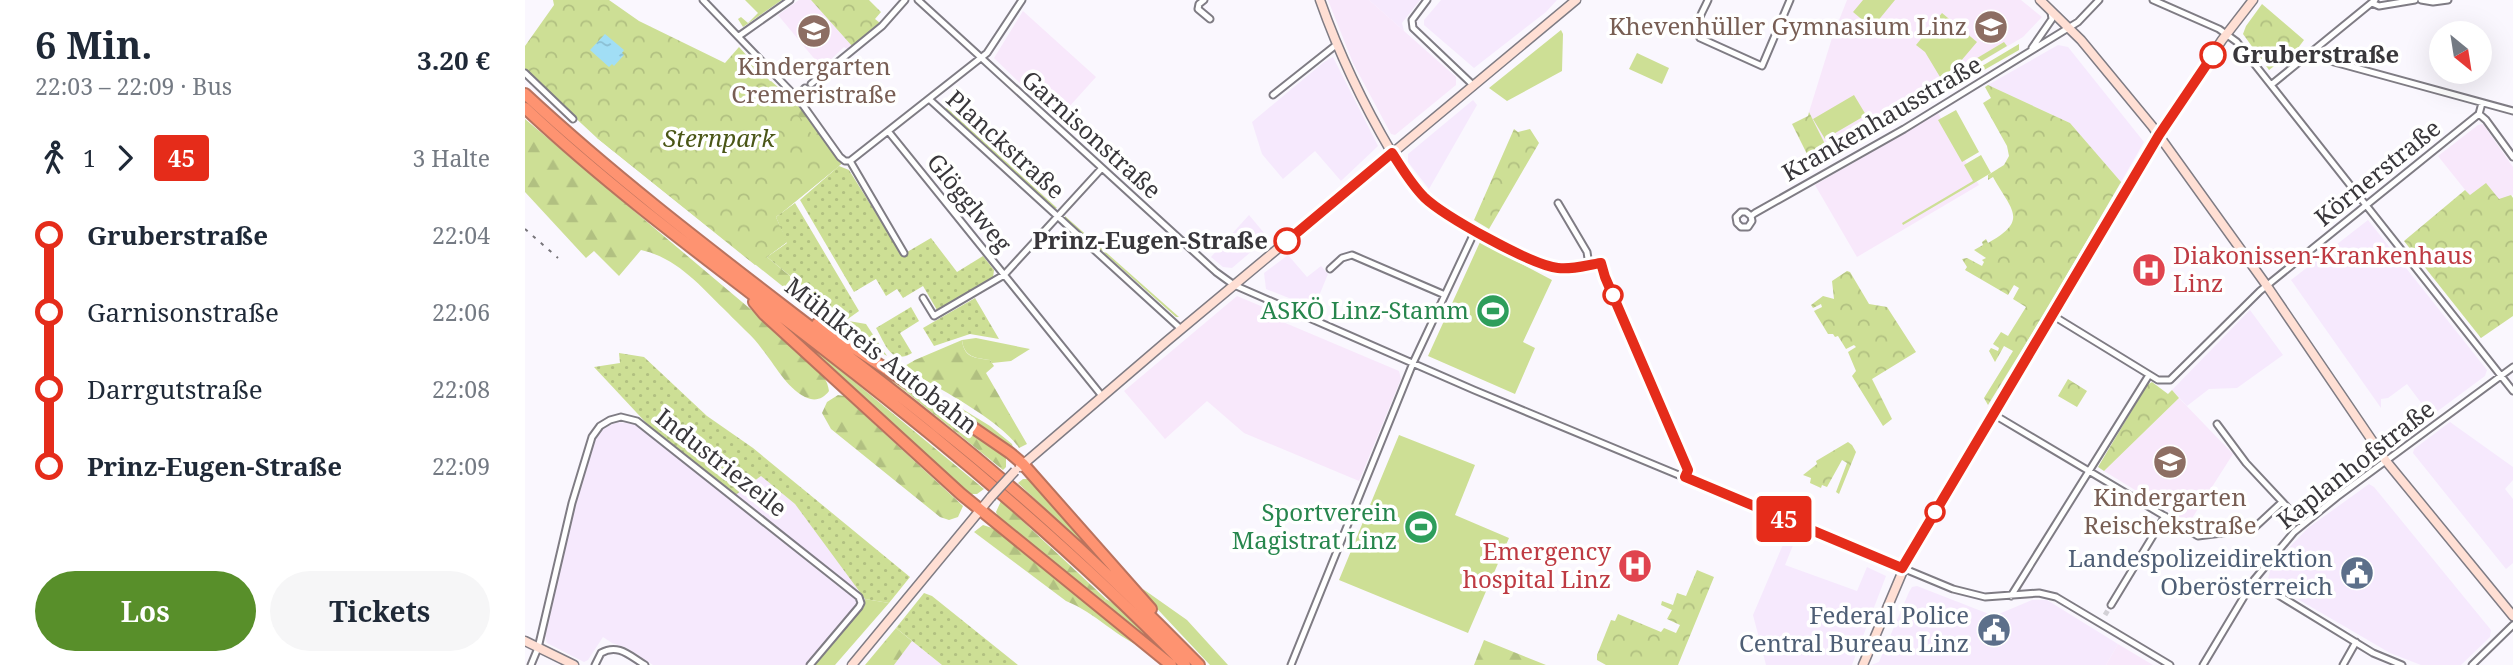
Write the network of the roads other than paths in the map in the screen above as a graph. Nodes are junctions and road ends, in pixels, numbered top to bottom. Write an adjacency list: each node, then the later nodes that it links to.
1 (703, 0): 24 (street)
2 (790, 0): 24 (street)
3 (905, 0): 34 (street)
4 (918, 0): 28 (street, Garnisonstraße)
5 (1022, 0): 28 (street)
6 (1204, 0): 21 (street)
7 (1319, 0): 25 (main road)
8 (1427, 0): 31 (street)
9 (1576, 0): 31 (main road)
10 (1707, 0): 11 (street)
11 (1790, 0)
12 (2040, 0): 20 (main road)
13 (2099, 0): 22 (street, Krankenhausstraße)
14 (2153, 0): 23 (street)
15 (2253, 0): 23 (main road)
16 (2415, 0): 19 (street)
17 (2421, 0): 18 (street)
18 (2448, 0)
19 (2373, 2): 27 (street)
20 (2051, 10): 22 (main road); 26 (street, Krankenhausstraße)
21 (1210, 19)
22 (2069, 28): 26 (street, Krankenhausstraße); 42 (main road)
23 (2227, 33): 30 (street); 42 (main road)
24 (739, 36): 34 (street)
25 (1336, 45): 33 (street); 43 (main road)
26 (2030, 50): 50 (street, Krankenhausstraße)
27 (2314, 52): 30 (street); 36 (street)
28 (981, 58): 35 (street); 46 (street, Garnisonstraße)
29 (525, 73): 40 (street)
30 (2271, 85): 48 (street)
31 (1474, 86): 43 (main road)
32 (525, 94): 61 (highway, Mühlkreis Autobahn)
33 (1273, 95)
34 (796, 96): 45 (street)
35 (929, 99): 41 (street); 49 (street, Planckstraße)
36 (2482, 103): 38 (street); 39 (street)
37 (525, 108): 57 (highway, Mühlkreis Autobahn)
38 (2513, 111)
39 (2479, 114): 44 (street); 48 (street, Körnerstraße)
40 (573, 119)
41 (888, 131): 45 (street); 55 (street, Glögglweg)
42 (2159, 135): 58 (main road); 62 (main road)
43 (1392, 153): 51 (street); 56 (main road)
44 (2513, 157)
45 (850, 161): 52 (street)
46 (1102, 168): 49 (street); 56 (street, Garnisonstraße)
47 (1558, 203): 53 (street)
48 (2366, 205): 58 (street, Körnerstraße); 67 (street)
49 (1057, 216): 55 (street); 63 (street, Planckstraße)
50 (1751, 216)
51 (1475, 231): 53 (street); 59 (street)
52 (904, 253)
53 (1589, 265): 75 (street)
54 (1330, 269): 59 (street)
55 (1004, 275): 60 (street); 69 (street, Glögglweg)
56 (1234, 285): 63 (main road); 64 (street, Garnisonstraße)
57 (741, 286): 77 (highway); 99 (highway, Mühlkreis Autobahn)
58 (2267, 286): 66 (street, Körnerstraße); 72 (main road)
59 (1445, 295): 64 (street)
60 (923, 299)
61 (793, 313): 73 (highway); 88 (highway, Mühlkreis Autobahn)
62 (2052, 315): 66 (street); 70 (main road)
63 (1181, 329): 69 (main road)
64 (1413, 363): 75 (street, Garnisonstraße); 101 (street)
65 (2513, 367): 67 (street, Kaplanhofstraße)
66 (2149, 375): 74 (street)
67 (2500, 376): 68 (street); 72 (street, Kaplanhofstraße)
68 (2513, 391)
69 (1101, 396): 73 (main road)
70 (1993, 414): 74 (street); 80 (main road)
71 (2217, 424): 76 (street)
72 (2386, 461): 79 (street, Kaplanhofstraße); 84 (main road)
73 (1019, 468): 77 (main road, bridge); 88 (highway)
74 (2090, 471): 78 (street); 82 (street)
75 (1685, 477): 80 (street, Garnisonstraße)
76 (2282, 502): 78 (street); 79 (street)
77 (980, 510): 97 (main road); 98 (highway)
78 (2165, 516): 83 (street)
79 (2303, 524): 81 (street, Kaplanhofstraße)
80 (1902, 568): 82 (street, Garnisonstraße); 102 (main road)
81 (2254, 580): 90 (street); 104 (street, Kaplanhofstraße)
82 (2011, 596): 86 (street, Garnisonstraße)
83 (2111, 605)
84 (2513, 616)
85 (2104, 617): 86 (street)
86 (2100, 624): 103 (street, Garnisonstraße)
87 (2513, 625): 107 (street)
88 (1171, 637): 100 (highway, Mühlkreis Autobahn)
89 (525, 642): 91 (main road)
90 (2356, 642): 105 (street); 106 (street)
91 (538, 648): 92 (street, Industriezeile); 93 (main road); 96 (street, Industriezeile)
92 (531, 665)
93 (574, 665)
94 (595, 665): 95 (street)
95 (645, 665)
96 (810, 665)
97 (852, 665)
98 (1171, 665)
99 (1185, 665)
100 (1199, 665)
101 (1291, 665)
102 (1863, 665)
103 (2170, 665)
104 (2203, 665)
105 (2343, 665)
106 (2402, 665)
107 (2472, 665)

